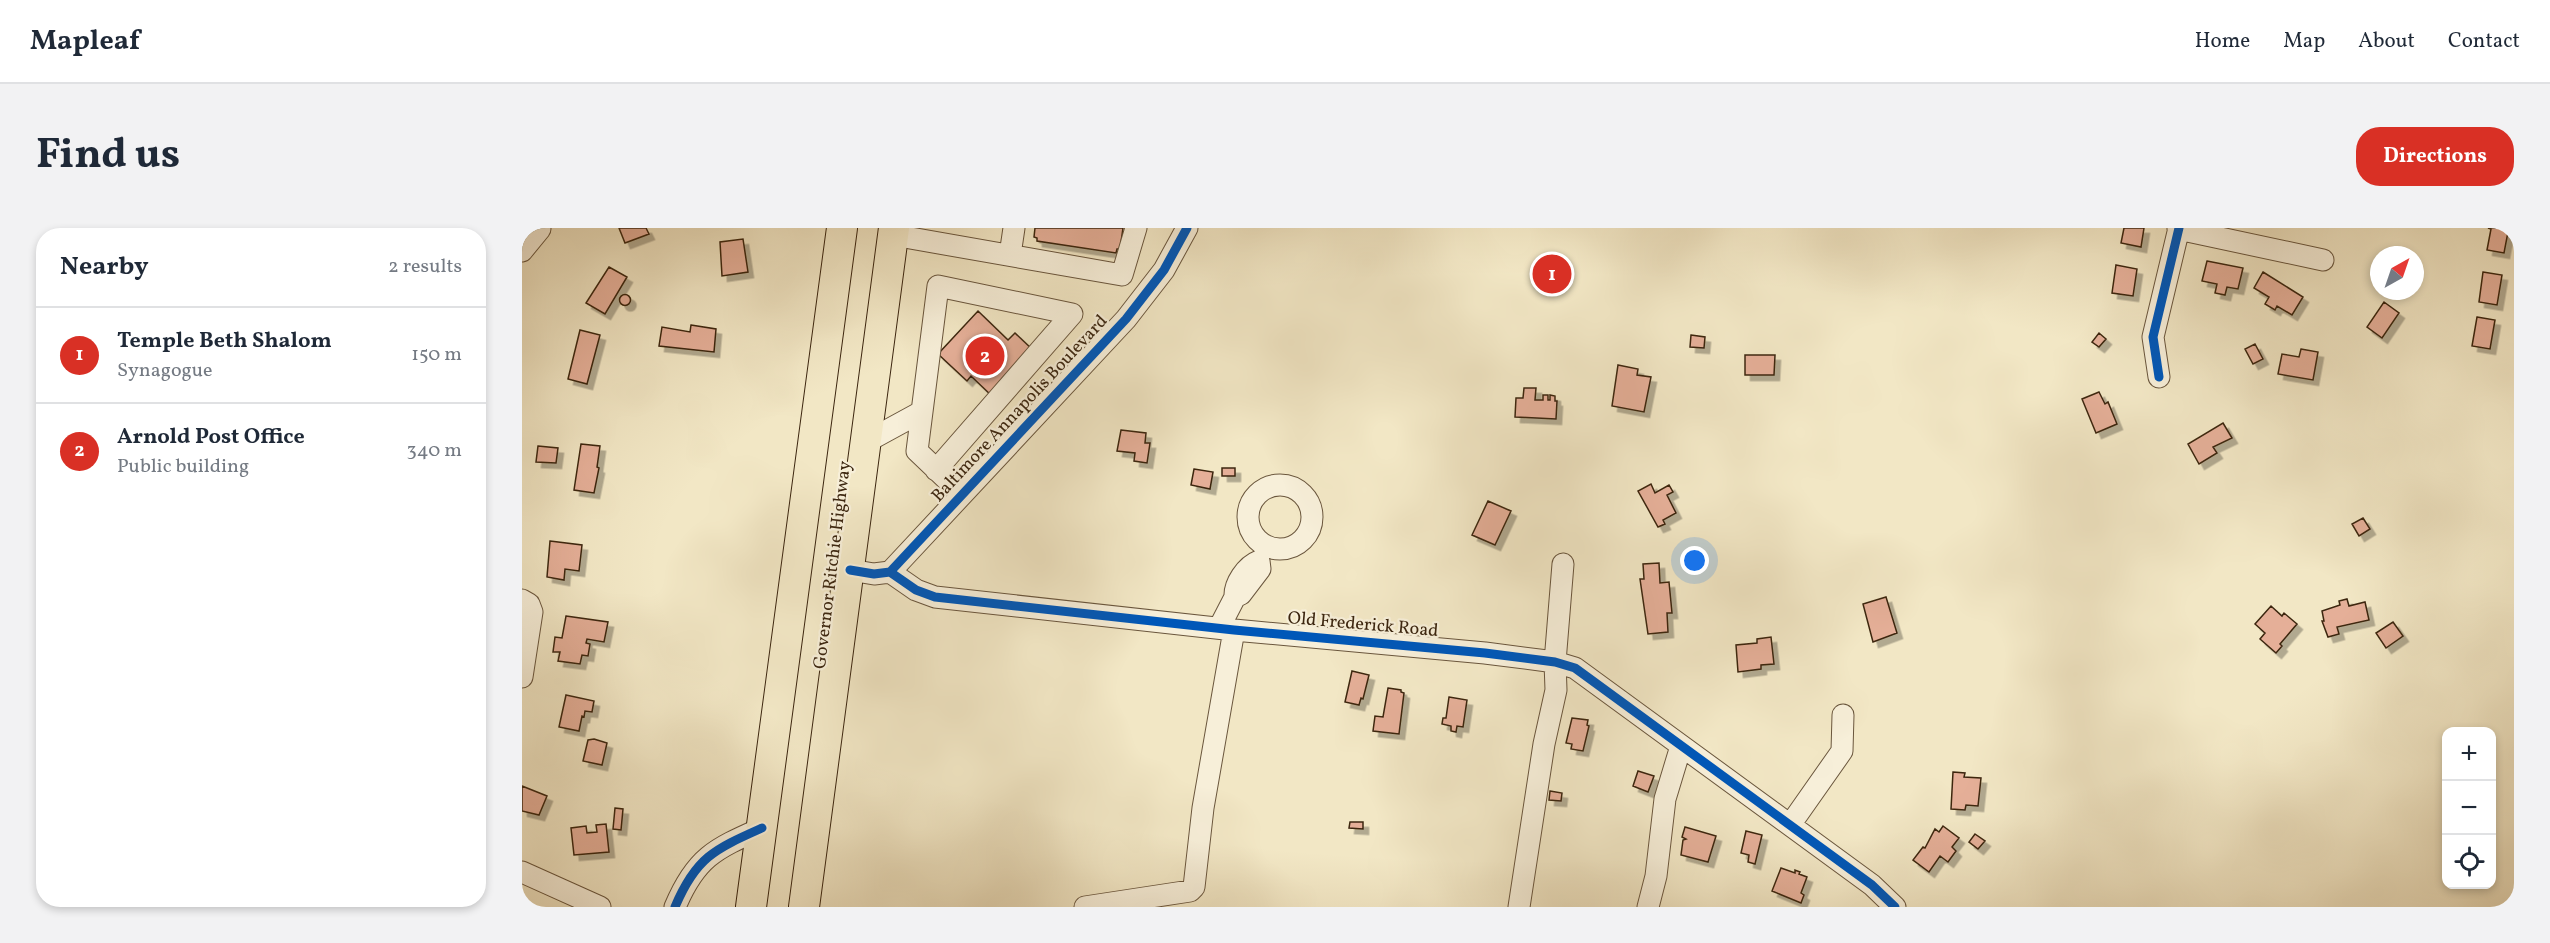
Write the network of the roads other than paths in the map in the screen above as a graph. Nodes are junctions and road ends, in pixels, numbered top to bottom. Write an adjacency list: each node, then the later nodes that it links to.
1 (842, 228): 30 (highway, Governor Ritchie Highway)
2 (1014, 228): 10 (street)
3 (1136, 228): 12 (street)
4 (1186, 228): 13 (street, Baltimore Annapolis Boulevard)
5 (2179, 228): 11 (street); 14 (street)
6 (540, 229): 9 (street)
7 (893, 231): 8 (street); 16 (highway, Governor Ritchie Highway)
8 (946, 236): 10 (street)
9 (522, 251)
10 (1010, 255): 12 (street)
11 (2323, 260)
12 (1122, 274): 13 (street)
13 (1145, 295): 18 (street, Baltimore Annapolis Boulevard)
14 (2159, 377)
15 (921, 412): 16 (street); 17 (street); 17 (street)
16 (866, 442): 21 (highway, Governor Ritchie Highway)
17 (936, 470): 18 (street)
18 (962, 494): 22 (street, Baltimore Annapolis Boulevard)
19 (1263, 554): 24 (street)
20 (1563, 564): 25 (street)
21 (850, 570): 22 (street); 35 (highway, Governor Ritchie Highway)
22 (890, 572): 24 (street, Old Frederick Road)
23 (522, 600): 26 (street)
24 (1226, 629): 25 (street, Old Frederick Road); 36 (street)
25 (1555, 662): 28 (street, Old Frederick Road); 37 (street)
26 (522, 677)
27 (1843, 715): 29 (street)
28 (1681, 746): 29 (street, Old Frederick Road); 38 (street)
29 (1790, 825): 39 (street, Old Frederick Road)
30 (762, 828): 33 (street); 34 (highway, Governor Ritchie Highway)
31 (522, 872): 32 (street)
32 (600, 907)
33 (675, 907)
34 (751, 907)
35 (804, 907)
36 (1085, 907)
37 (1519, 907)
38 (1648, 907)
39 (1895, 907)

